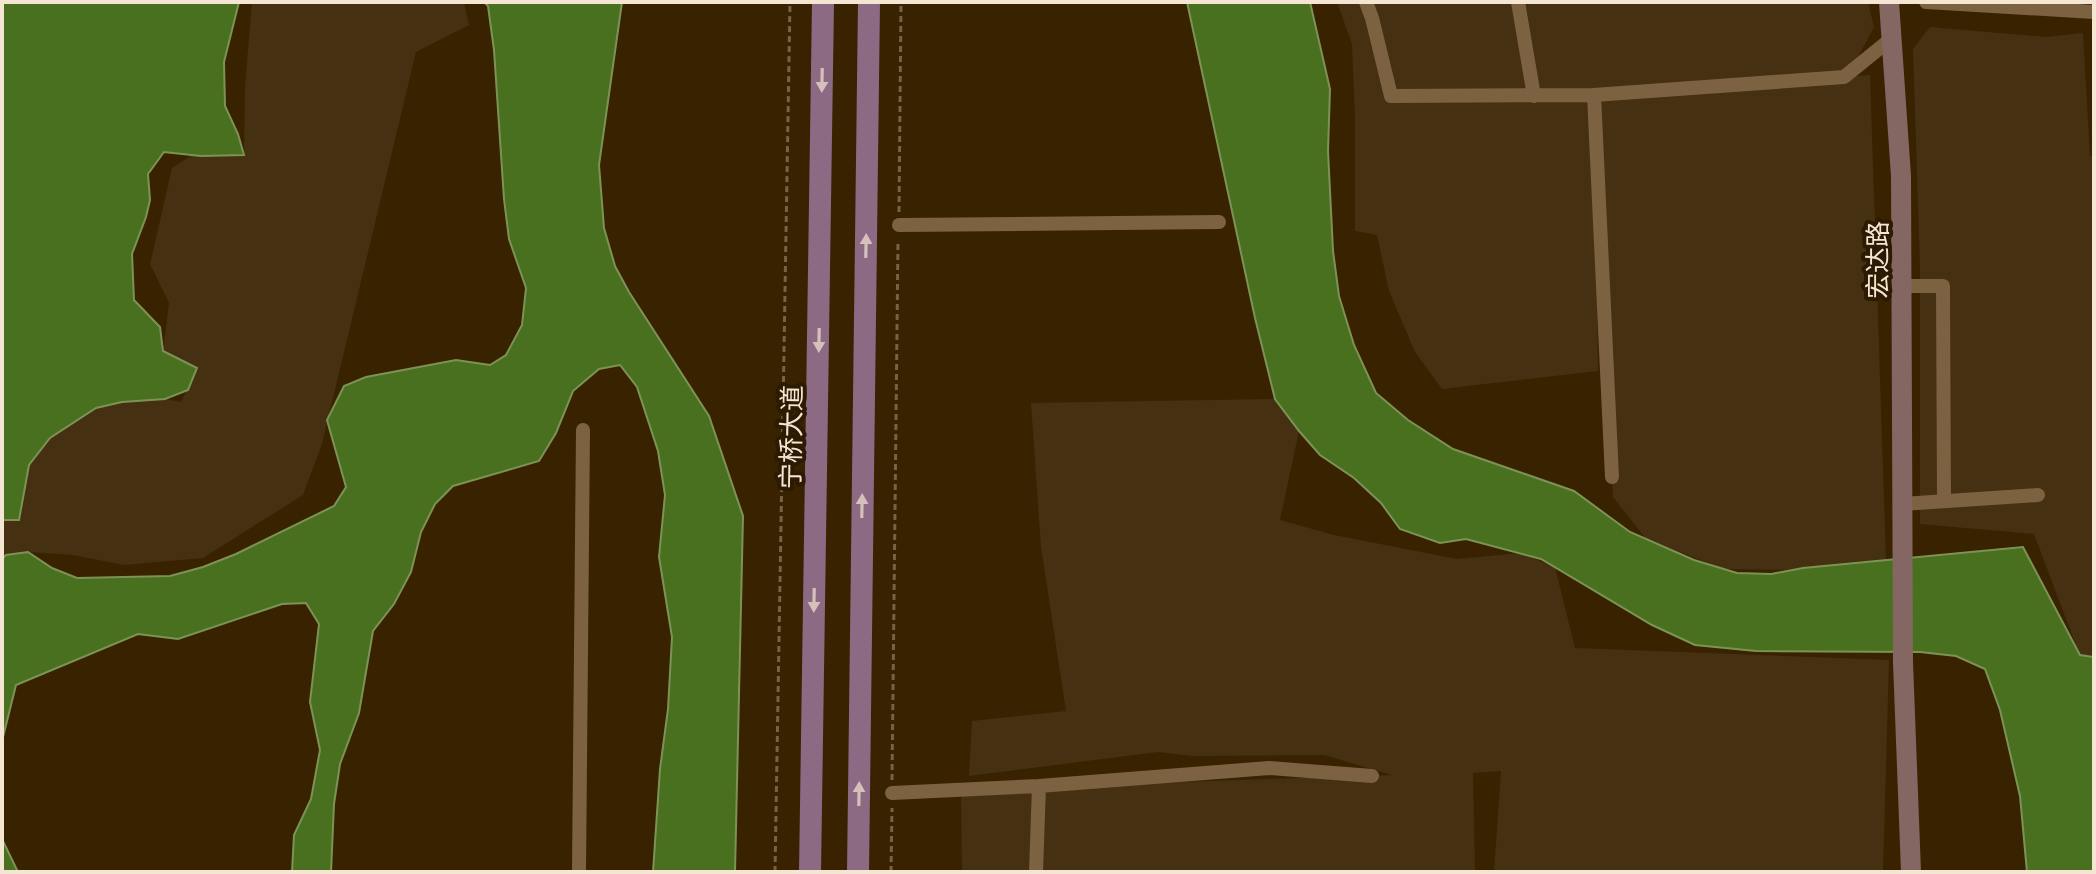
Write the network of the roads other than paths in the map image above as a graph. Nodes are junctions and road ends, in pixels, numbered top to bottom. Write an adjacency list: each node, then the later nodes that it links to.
1 (823, 2): 23 (main road, 宁桥大道, one-way to 23)
2 (869, 2): 24 (main road, one-way to 2)
3 (1366, 2): 10 (street)
4 (1518, 2): 10 (street)
5 (1889, 2): 8 (street, 宏达路)
6 (1926, 2): 7 (street)
7 (2094, 12)
8 (1891, 39): 9 (street); 13 (street, 宏达路)
9 (1594, 95): 10 (street); 15 (street)
10 (1534, 96)
11 (1219, 222): 12 (street)
12 (899, 225)
13 (1901, 286): 17 (street); 18 (street, 宏达路)
14 (583, 430): 22 (street)
15 (1612, 477)
16 (2038, 495): 17 (street)
17 (1944, 501): 18 (street)
18 (1902, 511): 26 (street, 宏达路)
19 (1372, 776): 20 (street)
20 (1039, 786): 21 (street); 25 (street)
21 (892, 793)
22 (579, 872)
23 (810, 872)
24 (858, 872)
25 (1036, 872)
26 (1911, 872)

